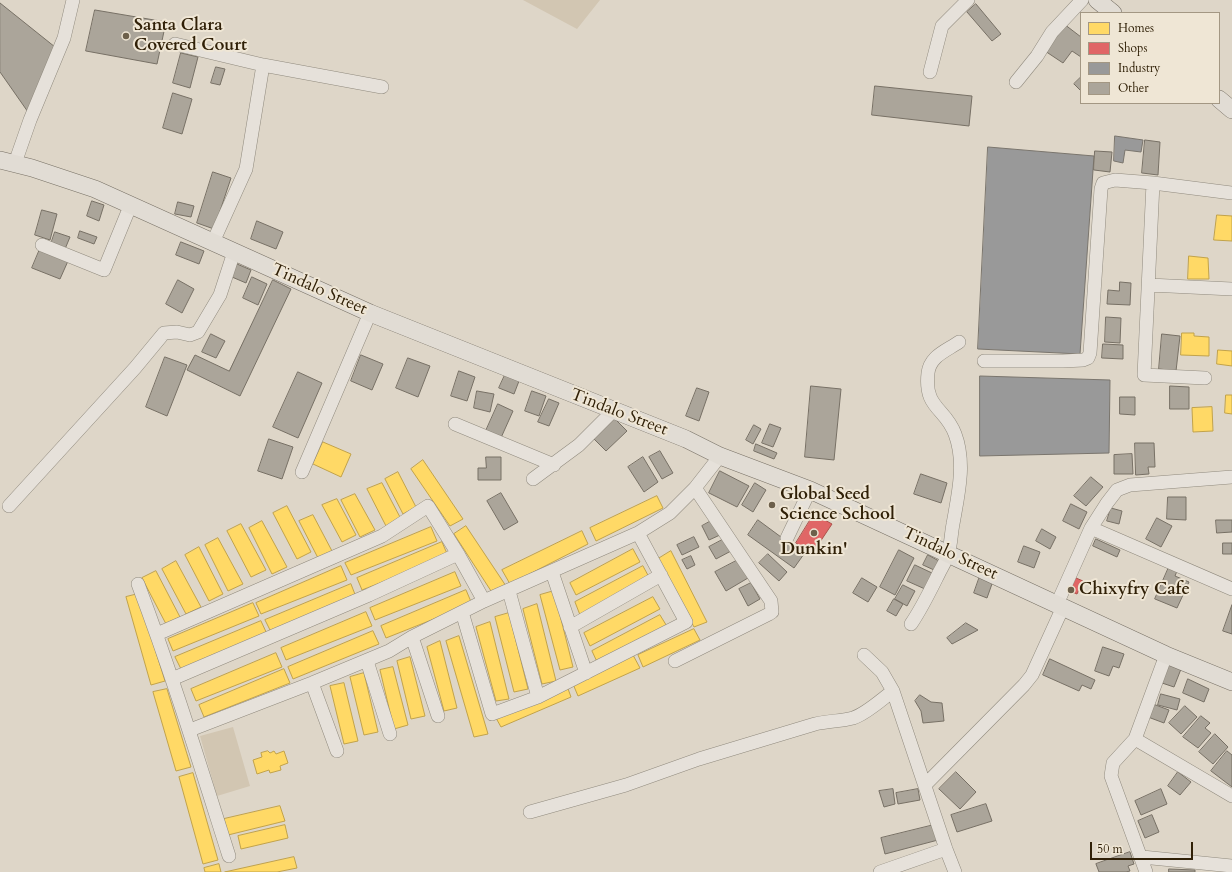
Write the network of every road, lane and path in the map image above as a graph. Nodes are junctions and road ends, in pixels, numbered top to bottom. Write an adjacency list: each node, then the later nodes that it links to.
1 (73, 0): 13 (street)
2 (968, 0): 8 (street)
3 (1082, 0): 9 (street)
4 (1097, 0): 5 (main road)
5 (1112, 12)
6 (176, 44): 7 (street)
7 (263, 65): 10 (street); 17 (street)
8 (930, 72)
9 (1016, 82)
10 (382, 88)
11 (1220, 100): 12 (main road)
12 (1232, 110)
13 (8, 162): 16 (main road, Tindalo Street)
14 (1153, 183): 15 (street); 20 (street); 24 (street)
15 (1232, 193)
16 (131, 204): 17 (main road, Tindalo Street); 18 (street)
17 (213, 242): 19 (main road, Tindalo Street)
18 (42, 245)
19 (234, 252): 22 (main road, Tindalo Street); 35 (street)
20 (1149, 285): 21 (street); 25 (street)
21 (1232, 289)
22 (370, 313): 26 (main road, Tindalo Street); 30 (street)
23 (959, 342): 40 (street)
24 (984, 361)
25 (1205, 378)
26 (613, 410): 28 (main road, Tindalo Street); 29 (street)
27 (455, 424): 29 (street)
28 (720, 456): 33 (street); 34 (main road, Tindalo Street)
29 (554, 465): 32 (street)
30 (302, 472)
31 (1232, 477): 36 (street)
32 (533, 479)
33 (695, 488): 37 (street); 56 (street)
34 (810, 490): 38 (street); 40 (main road, Tindalo Street)
35 (9, 506)
36 (1091, 528): 44 (street); 47 (street)
37 (638, 533): 41 (street); 42 (street)
38 (787, 538)
39 (458, 554): 46 (street); 51 (street); 58 (street)
40 (948, 554): 47 (main road, Tindalo Street); 49 (street)
41 (552, 572): 45 (street); 50 (street)
42 (661, 575): 50 (street); 57 (street)
43 (138, 584): 51 (street)
44 (1232, 589)
45 (509, 591): 46 (street); 62 (street)
46 (484, 601): 48 (street)
47 (1060, 606): 54 (main road, Tindalo Street); 68 (street)
48 (462, 612): 52 (street); 62 (street)
49 (911, 624)
50 (570, 627): 57 (street)
51 (157, 634): 58 (street)
52 (412, 637): 55 (street); 63 (street)
53 (864, 655): 61 (street)
54 (1166, 655): 59 (main road, Tindalo Street); 66 (street)
55 (367, 660): 60 (street); 65 (street)
56 (675, 661)
57 (586, 673): 62 (street)
58 (172, 679): 64 (street)
59 (1232, 682)
60 (312, 683): 64 (street); 67 (street)
61 (893, 691): 68 (street); 70 (street)
62 (538, 697)
63 (438, 716)
64 (190, 730): 72 (street)
65 (390, 734)
66 (1135, 739): 69 (street); 73 (street)
67 (336, 751)
68 (925, 785): 71 (street)
69 (1232, 796)
70 (530, 812)
71 (946, 849): 75 (street); 76 (street)
72 (229, 856)
73 (1142, 857): 74 (street); 77 (street)
74 (1232, 866)
75 (880, 872)
76 (955, 872)
77 (1146, 872)

